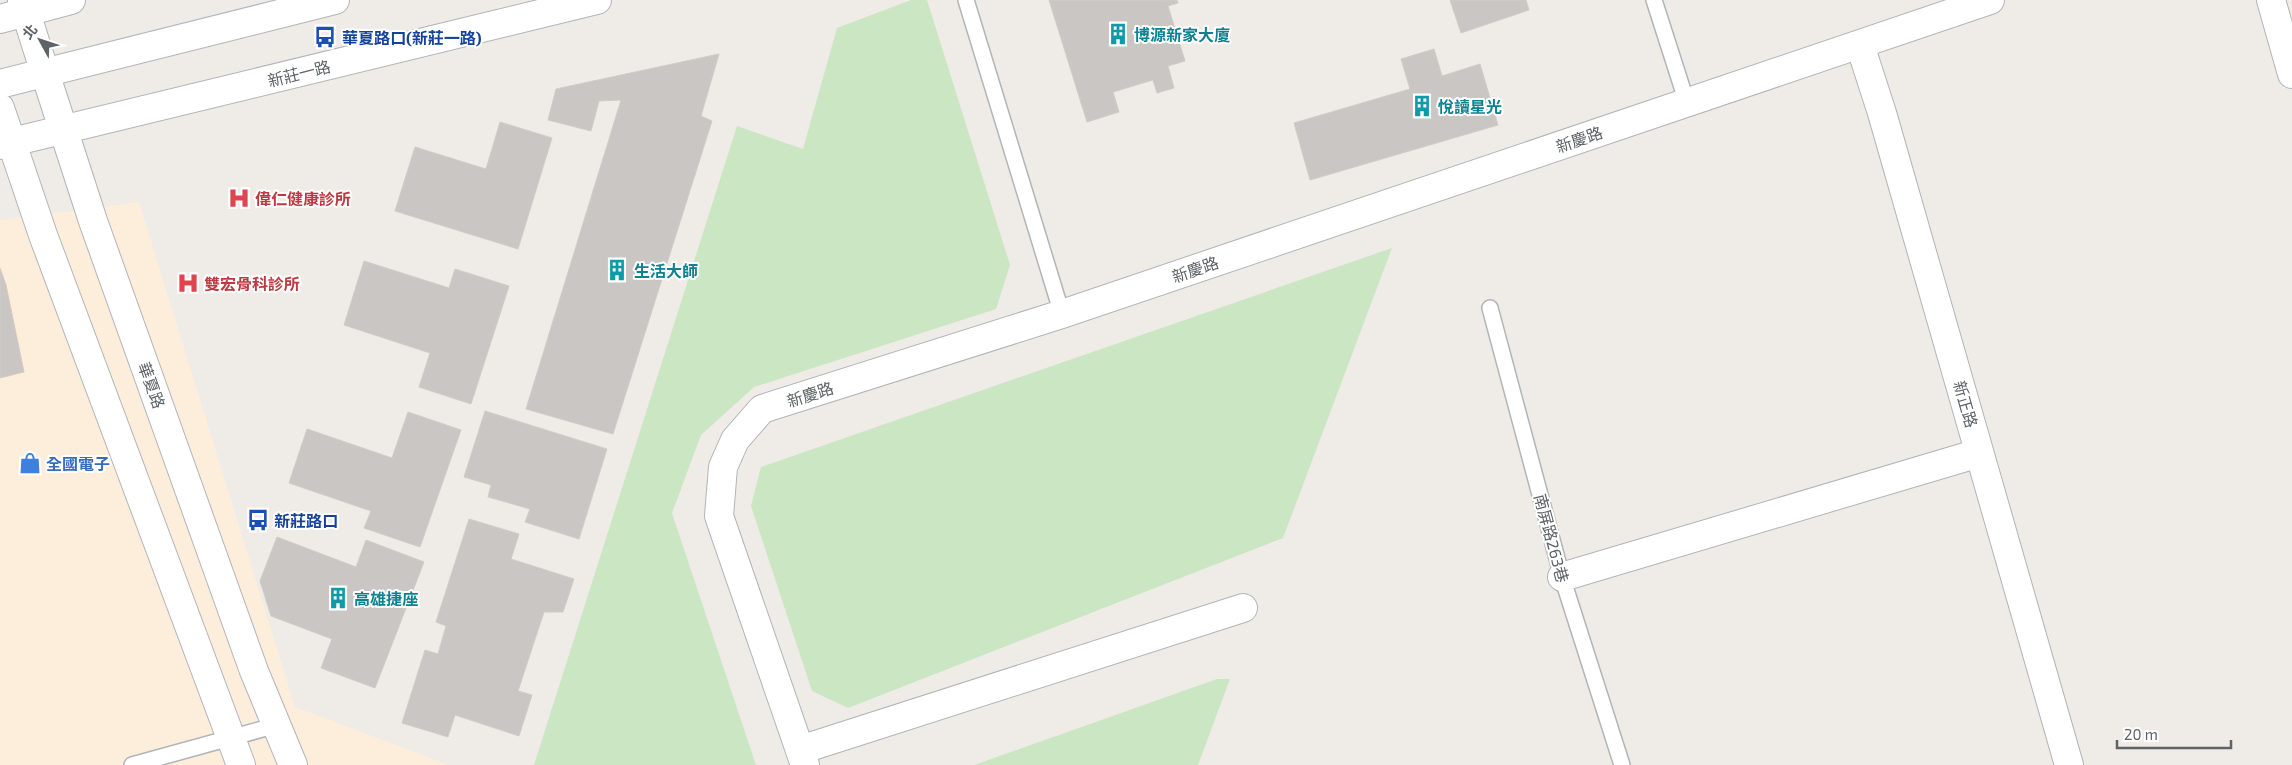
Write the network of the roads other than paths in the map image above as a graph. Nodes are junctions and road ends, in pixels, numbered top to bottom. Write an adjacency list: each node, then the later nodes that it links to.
1 (71, 0): 8 (street)
2 (335, 0): 10 (street)
3 (597, 0): 15 (street, 新莊一路)
4 (966, 0): 18 (lane)
5 (1654, 0): 13 (lane)
6 (1990, 0): 9 (street, 新慶路)
7 (2271, 0): 11 (street)
8 (16, 10): 10 (street, 華夏路)
9 (1860, 45): 13 (street, 新慶路); 19 (street, 新正路)
10 (45, 73): 12 (street); 15 (street, 華夏路)
11 (2292, 74)
12 (0, 84)
13 (1686, 103): 18 (street, 新慶路)
14 (0, 108): 16 (street)
15 (63, 130): 16 (street, 新莊一路); 22 (street, 華夏路)
16 (6, 144): 23 (street)
17 (1490, 308): 20 (lane, 南屏路263巷)
18 (1062, 314): 24 (street, 新慶路)
19 (1980, 453): 20 (street); 29 (street, 新正路)
20 (1562, 577): 28 (lane, 南屏路263巷)
21 (1244, 608): 24 (street)
22 (277, 726): 23 (lane); 27 (street, 華夏路)
23 (231, 739): 25 (lane); 26 (street)
24 (803, 757)
25 (132, 765)
26 (241, 765)
27 (293, 765)
28 (1622, 765)
29 (2069, 765)

